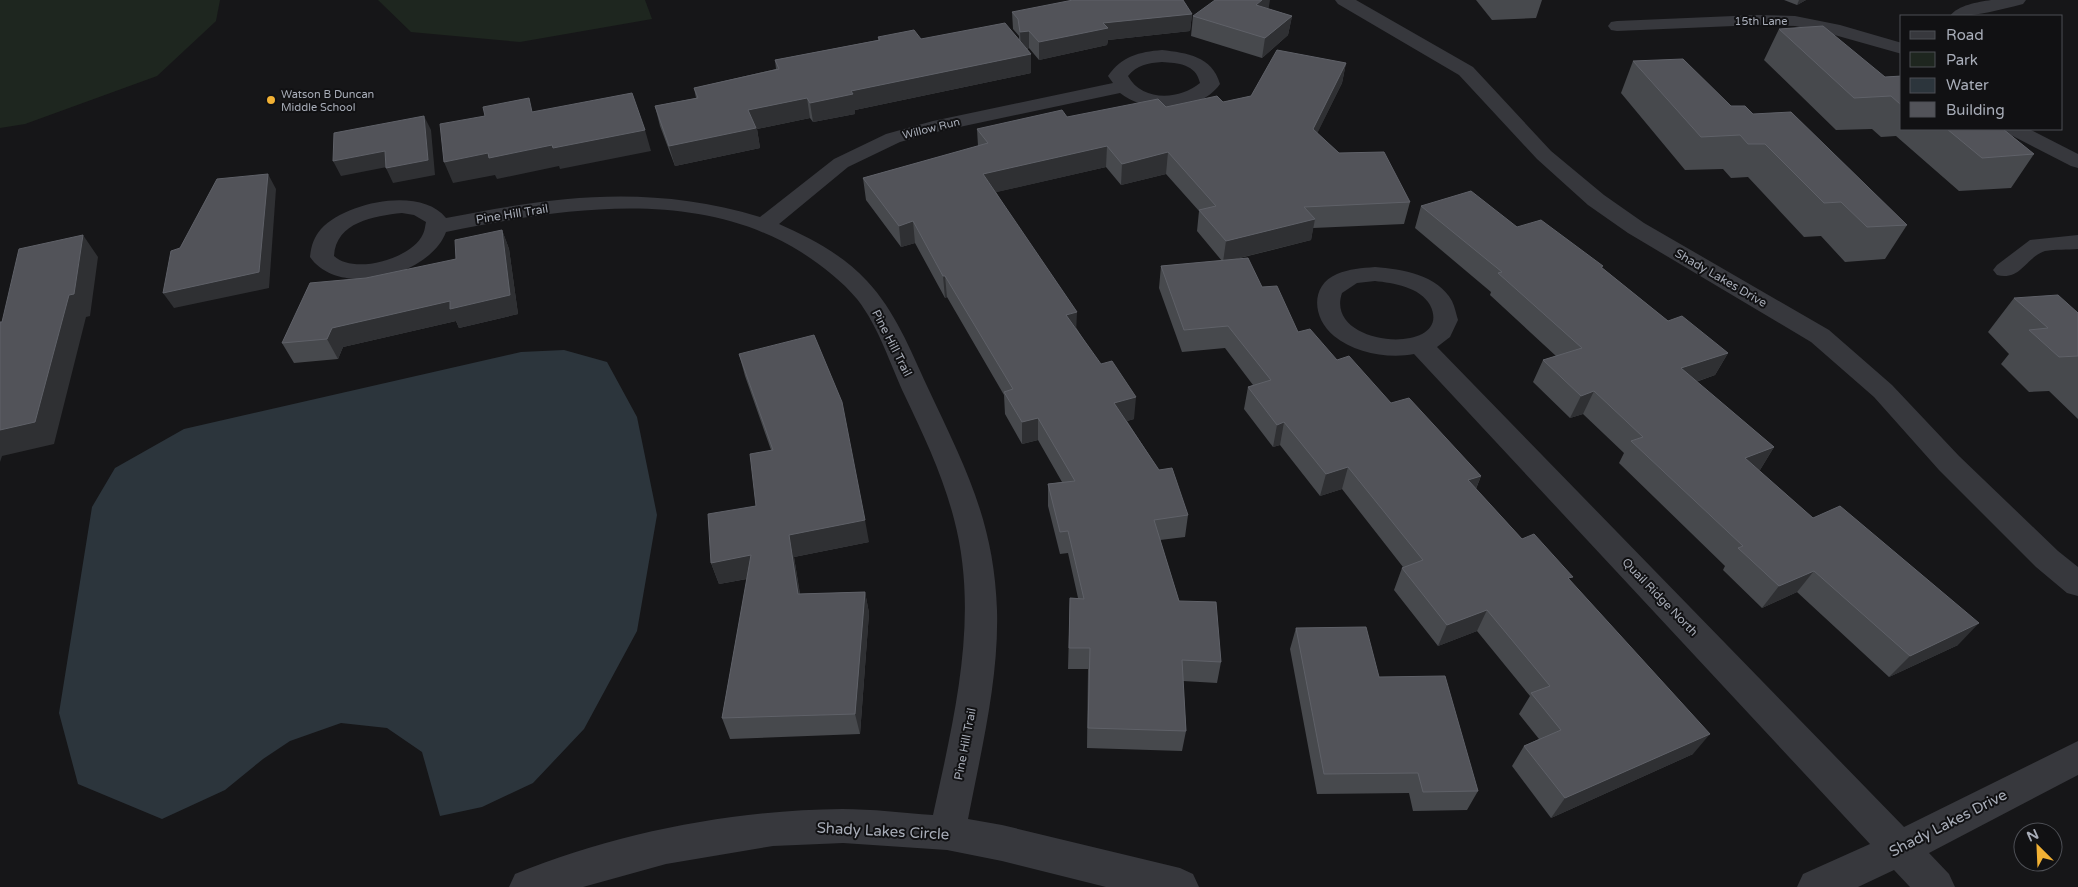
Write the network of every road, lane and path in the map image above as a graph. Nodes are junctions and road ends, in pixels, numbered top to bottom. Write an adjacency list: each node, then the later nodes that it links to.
1 (1344, 0): 16 (street, Shady Lakes Drive)
2 (1953, 0): 4 (street)
3 (2017, 0): 4 (street)
4 (1977, 8): 5 (street)
5 (1961, 15)
6 (1617, 26): 7 (street, 15th Lane)
7 (1900, 48)
8 (1123, 87): 11 (street, Willow Run)
9 (2016, 130): 10 (street)
10 (2078, 162)
11 (764, 225): 12 (street, Pine Hill Trail); 18 (street, Pine Hill Trail)
12 (438, 227): 12 (street)
13 (2078, 242): 14 (street)
14 (2005, 270)
15 (1420, 345): 19 (street, Quail Ridge North)
16 (2078, 584)
17 (2078, 757): 19 (street, Shady Lakes Drive)
18 (947, 833): 20 (street, Shady Lakes Circle); 21 (street, Shady Lakes Circle)
19 (1899, 849): 22 (street, Shady Lakes Drive); 23 (street, Quail Ridge North)
20 (528, 887)
21 (1180, 887)
22 (1816, 887)
23 (1936, 887)

